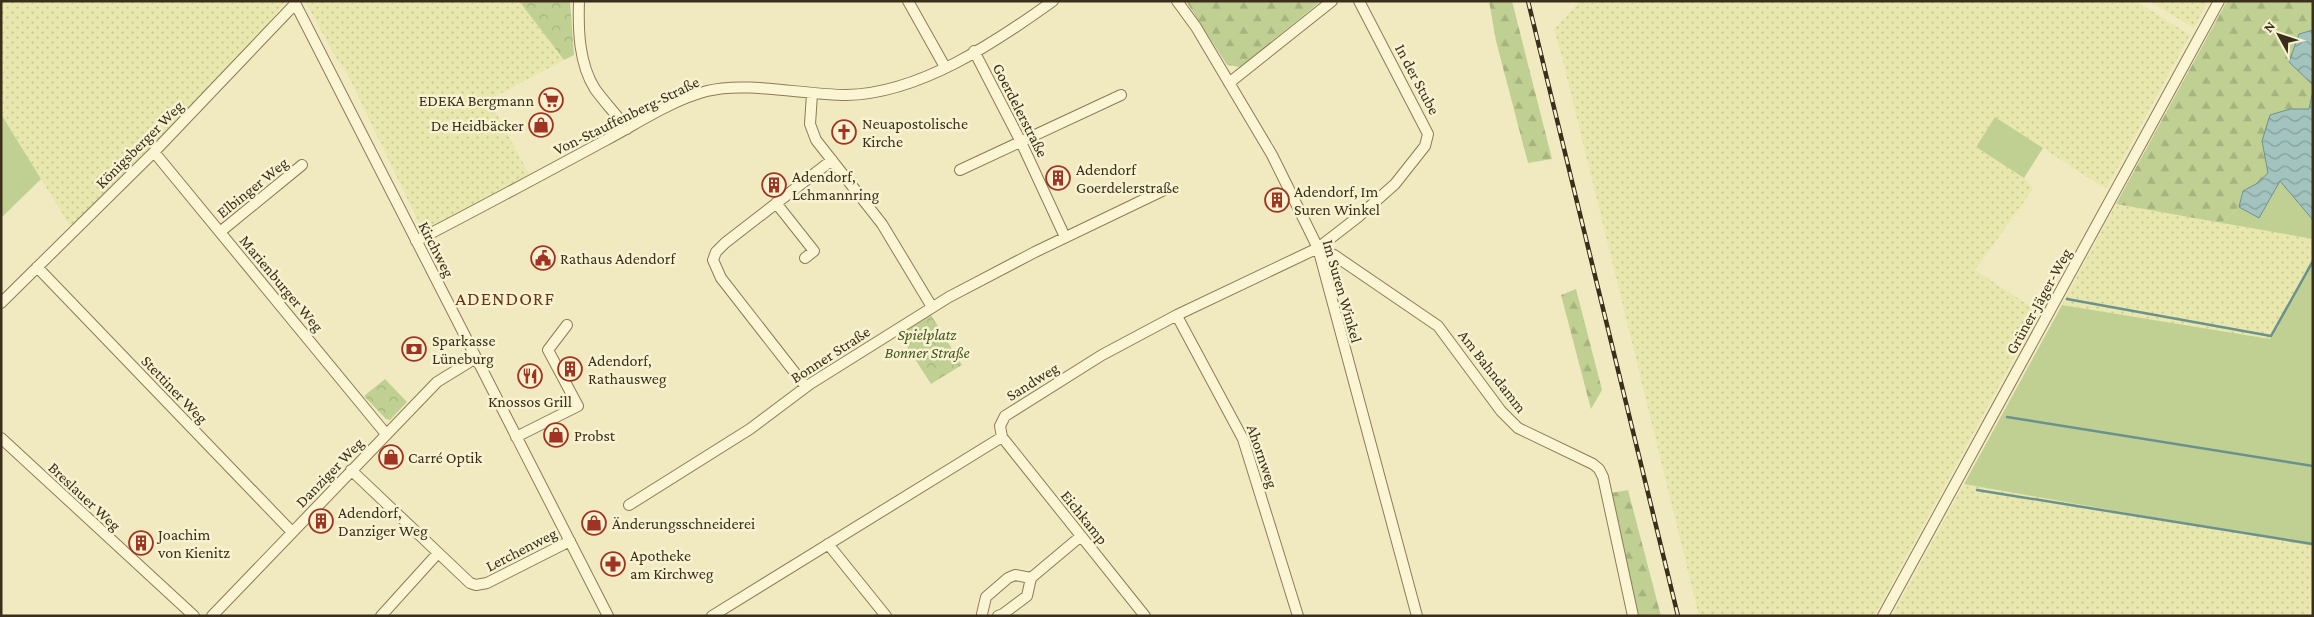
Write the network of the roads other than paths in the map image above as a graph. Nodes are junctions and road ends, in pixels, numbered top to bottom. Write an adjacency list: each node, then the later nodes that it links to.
1 (579, 1): 14 (street)
2 (908, 1): 10 (street)
3 (1053, 1): 9 (street, Von-Stauffenberg-Straße)
4 (1177, 1): 11 (street, Im Suren Winkel)
5 (1332, 1): 11 (street)
6 (1359, 1): 25 (street, In der Stube)
7 (2219, 1): 58 (street, Grüner-Jäger-Weg)
8 (295, 2): 16 (street, Königsberger Weg); 24 (street, Kirchweg)
9 (974, 51): 10 (street, Von-Stauffenberg-Straße); 15 (street, Goerdelerstraße)
10 (945, 67): 12 (street, Von-Stauffenberg-Straße)
11 (1229, 83): 25 (street, Im Suren Winkel)
12 (812, 94): 14 (street, Von-Stauffenberg-Straße); 17 (street)
13 (1121, 95): 15 (street)
14 (627, 129): 24 (street, Von-Stauffenberg-Straße)
15 (1021, 142): 19 (street); 23 (street, Goerdelerstraße)
16 (154, 152): 22 (street, Marienburger Weg); 27 (street, Königsberger Weg)
17 (832, 160): 21 (street); 29 (street)
18 (302, 165): 22 (street, Elbinger Weg)
19 (960, 170)
20 (1164, 190): 23 (street, Bonner Straße)
21 (776, 203): 26 (street); 33 (street)
22 (220, 232): 34 (street, Marienburger Weg)
23 (1065, 237): 29 (street, Bonner Straße)
24 (416, 241): 32 (street, Kirchweg)
25 (1318, 248): 30 (street, Sandweg); 56 (street, Im Suren Winkel); 57 (street, Am Bahndamm)
26 (805, 258)
27 (37, 267): 28 (street, Königsberger Weg); 40 (street, Stettiner Weg)
28 (1, 304)
29 (932, 307): 33 (street, Bonner Straße)
30 (1176, 316): 36 (street, Sandweg); 55 (street, Ahornweg)
31 (567, 325): 35 (street)
32 (476, 358): 34 (street, Danziger Weg); 35 (street, Kirchweg)
33 (806, 387): 39 (street, Bonner Straße)
34 (386, 434): 38 (street, Danziger Weg)
35 (516, 437): 42 (street, Kirchweg)
36 (1002, 437): 41 (street, Eichkamp); 43 (street)
37 (1, 438): 47 (street, Breslauer Weg)
38 (351, 470): 40 (street, Danziger Weg); 44 (street, Lerchenweg)
39 (629, 505)
40 (292, 532): 48 (street, Danziger Weg)
41 (1081, 536): 45 (street); 54 (street, Eichkamp)
42 (570, 541): 44 (street, Lerchenweg); 50 (street, Kirchweg)
43 (828, 544): 51 (street); 52 (street)
44 (438, 553): 49 (street)
45 (1031, 578): 46 (street); 53 (street)
46 (982, 615): 53 (street)
47 (194, 616)
48 (212, 616)
49 (381, 616)
50 (608, 616)
51 (712, 616)
52 (886, 616)
53 (997, 616)
54 (1145, 616)
55 (1298, 616)
56 (1417, 616)
57 (1633, 616)
58 (1883, 616)

